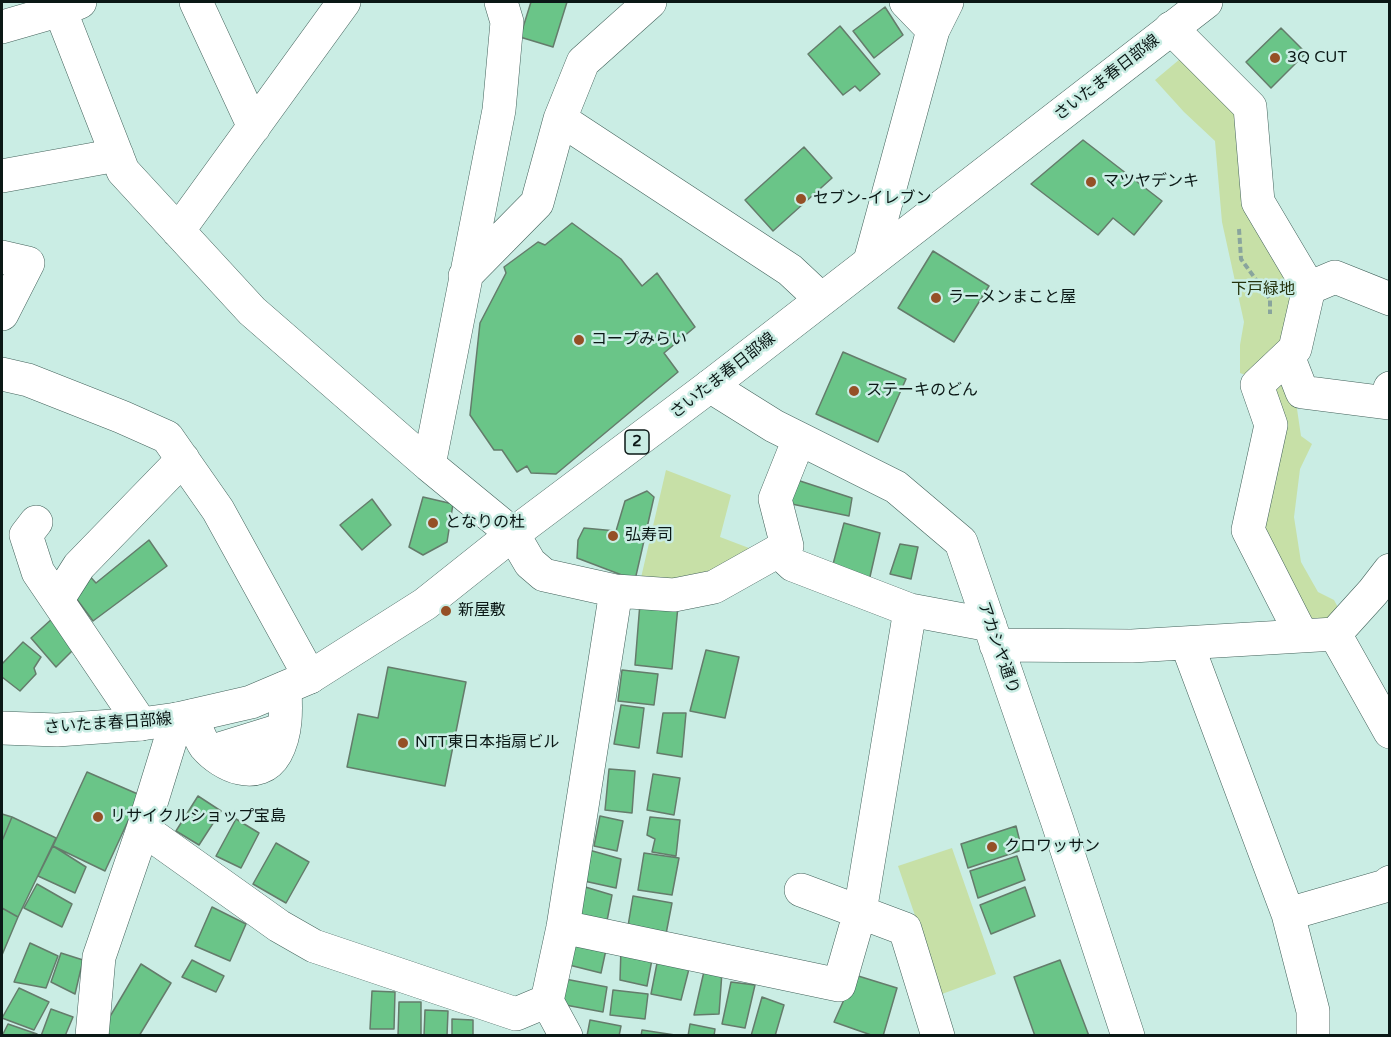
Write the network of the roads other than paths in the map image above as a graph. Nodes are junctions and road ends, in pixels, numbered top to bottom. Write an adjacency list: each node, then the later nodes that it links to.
1 (196, 2): 13 (street)
2 (345, 2): 13 (street)
3 (501, 2): 19 (street)
4 (650, 2): 12 (street)
5 (906, 2): 11 (street)
6 (947, 2): 11 (street)
7 (1206, 2): 10 (street, さいたま春日部線 / 2)
8 (66, 4): 9 (street); 14 (street)
9 (2, 27)
10 (1171, 28): 18 (street, さいたま春日部線 / 2); 20 (street)
11 (933, 30): 18 (street)
12 (560, 119): 19 (street); 21 (street)
13 (254, 127): 16 (street)
14 (117, 155): 15 (street); 16 (street)
15 (2, 176)
16 (178, 231): 30 (street)
17 (2, 257): 23 (street)
18 (870, 261): 21 (street, さいたま春日部線 / 2)
19 (465, 276): 30 (street)
20 (1309, 288): 22 (street); 24 (street)
21 (821, 299): 26 (street, さいたま春日部線 / 2)
22 (1389, 299)
23 (2, 314)
24 (1288, 356): 27 (street); 40 (street)
25 (2, 374): 29 (street)
26 (710, 386): 28 (street, アカシヤ通り); 32 (street, さいたま春日部線 / 2)
27 (1389, 388)
28 (799, 439): 33 (street); 39 (street, アカシヤ通り)
29 (183, 459): 36 (street); 42 (street)
30 (429, 465): 32 (street)
31 (36, 522): 36 (street)
32 (513, 534): 35 (street); 42 (street, さいたま春日部線 / 2)
33 (778, 551): 35 (street); 37 (street)
34 (1389, 570): 38 (street)
35 (616, 591): 52 (street)
36 (58, 600): 44 (street)
37 (910, 610): 39 (street); 50 (street)
38 (1335, 634): 40 (street); 46 (street)
39 (993, 635): 41 (street); 57 (street, アカシヤ通り)
40 (1302, 636): 41 (street)
41 (1187, 644): 51 (street)
42 (297, 682): 43 (street, さいたま春日部線 / 2); 43 (street)
43 (184, 717): 44 (street, さいたま春日部線 / 2); 47 (street)
44 (141, 724): 45 (street, さいたま春日部線 / 2)
45 (2, 728)
46 (1389, 732)
47 (142, 829): 53 (street); 54 (street)
48 (1388, 888): 51 (street)
49 (801, 890): 50 (street)
50 (860, 912): 52 (street); 56 (street)
51 (1288, 914): 58 (street)
52 (563, 927): 53 (street)
53 (547, 1001): 55 (street)
54 (92, 1035)
55 (566, 1035)
56 (938, 1035)
57 (1128, 1035)
58 (1313, 1035)

